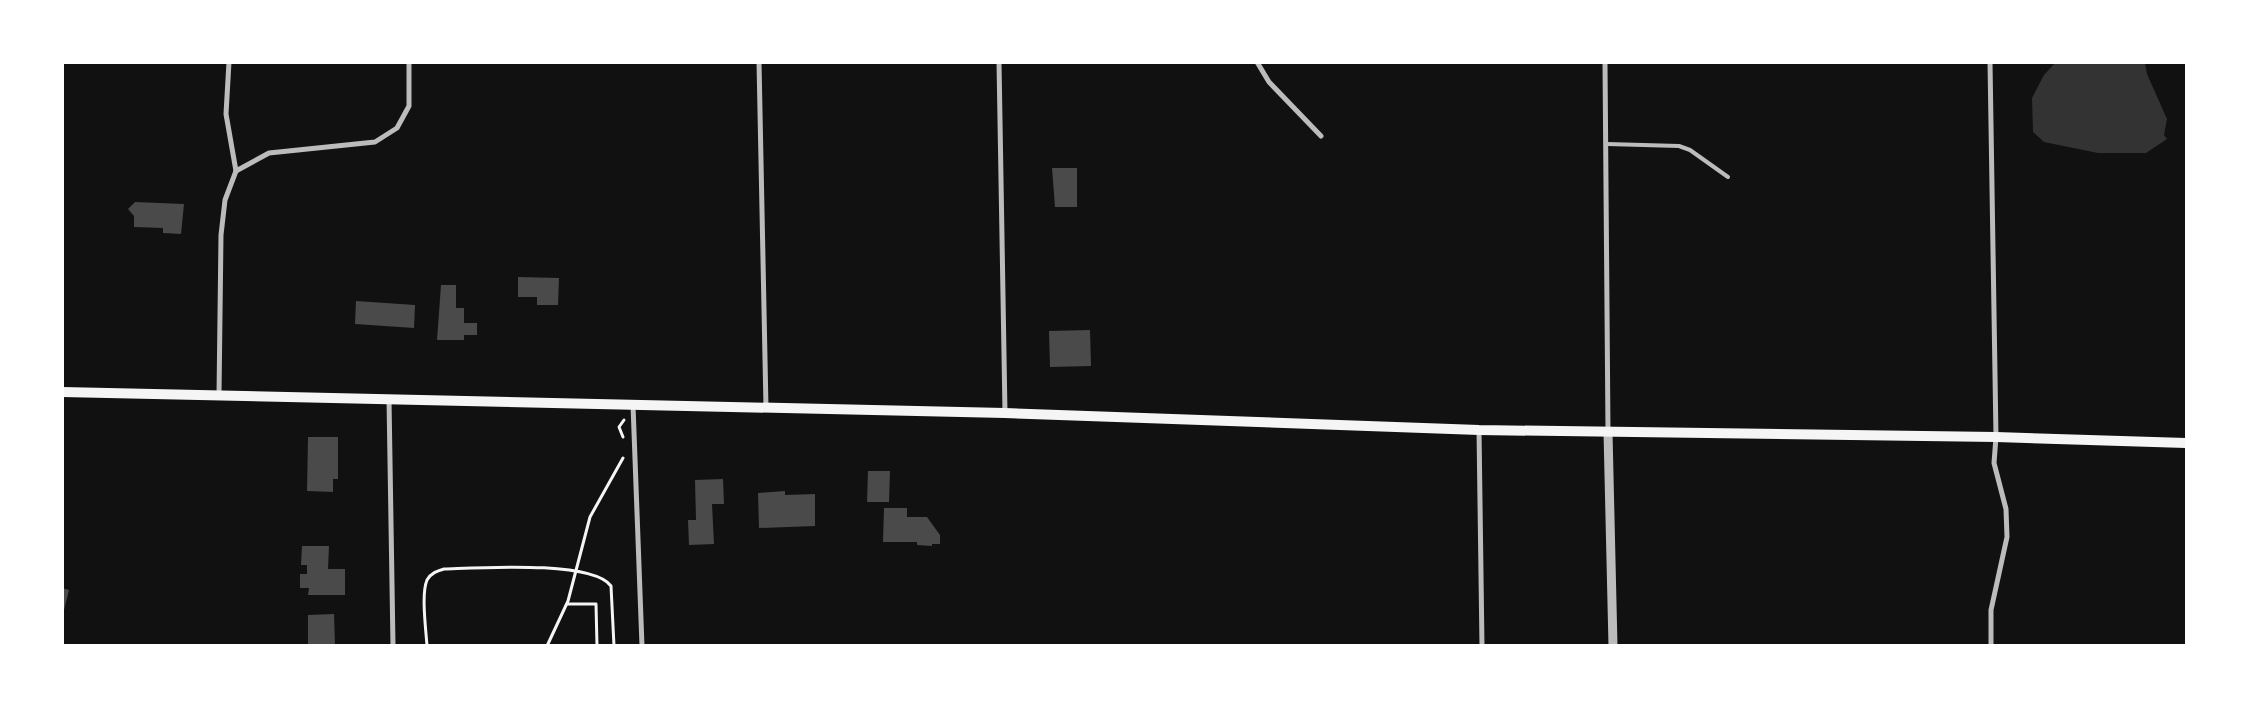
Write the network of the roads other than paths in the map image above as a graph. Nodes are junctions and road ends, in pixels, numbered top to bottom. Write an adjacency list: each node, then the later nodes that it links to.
1 (228, 62): 10 (street)
2 (409, 62): 10 (street)
3 (759, 62): 16 (street)
4 (999, 62): 17 (street)
5 (1257, 62): 8 (street)
6 (1605, 62): 9 (street)
7 (1990, 62): 20 (street)
8 (1321, 136)
9 (1607, 144): 11 (lane); 19 (street)
10 (236, 171): 13 (street)
11 (1728, 177)
12 (62, 392): 13 (main road)
13 (219, 395): 14 (main road)
14 (389, 399): 15 (main road); 22 (street)
15 (633, 405): 16 (main road); 23 (street)
16 (766, 408): 17 (main road)
17 (1004, 414): 18 (main road)
18 (1479, 430): 19 (main road); 24 (street)
19 (1608, 432): 20 (main road); 25 (street)
20 (1996, 437): 21 (main road); 26 (street)
21 (2186, 443)
22 (393, 646)
23 (642, 646)
24 (1482, 646)
25 (1614, 646)
26 (1991, 646)

